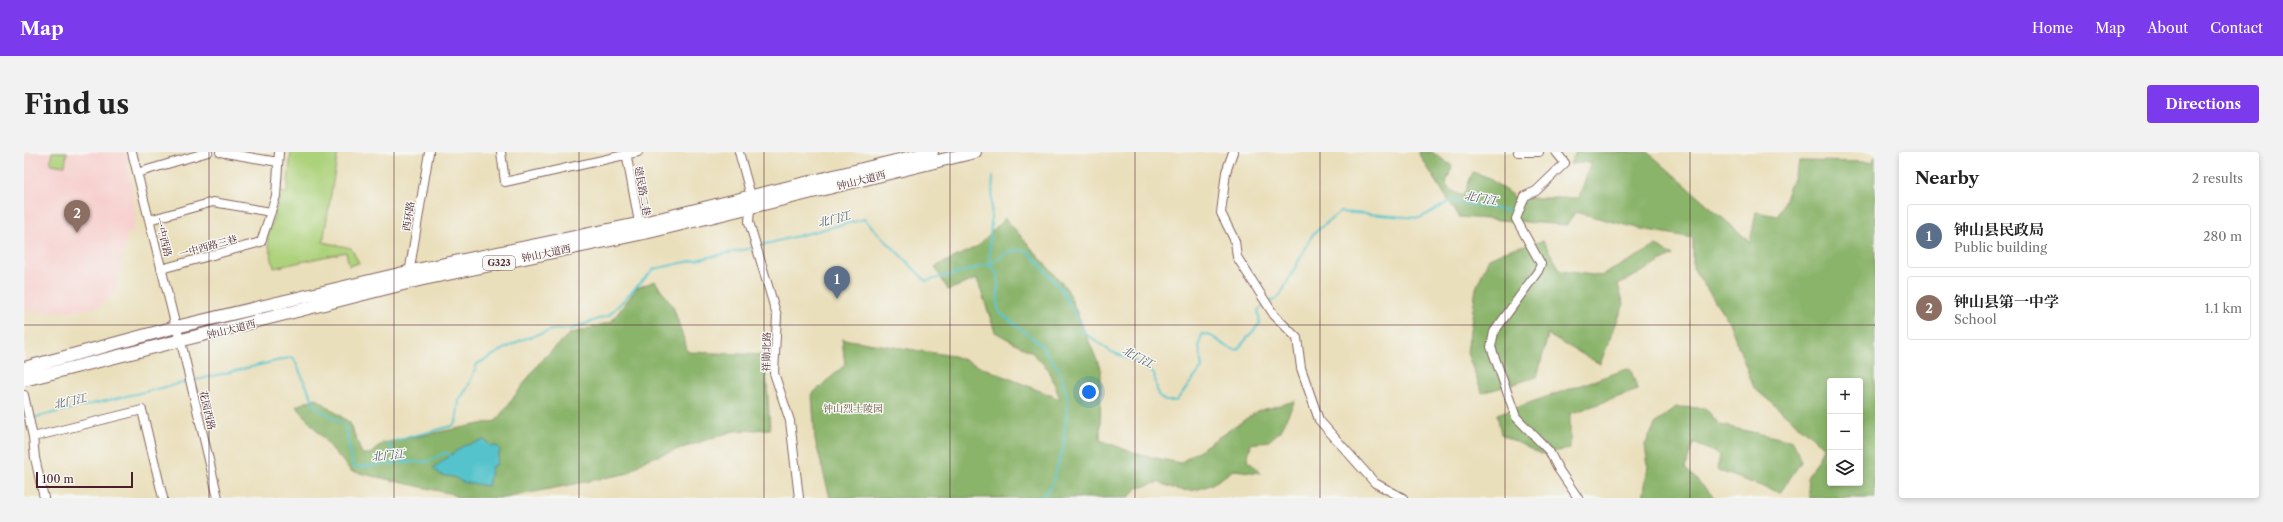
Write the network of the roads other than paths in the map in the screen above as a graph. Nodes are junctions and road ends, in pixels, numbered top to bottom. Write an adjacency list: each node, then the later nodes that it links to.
1 (132, 152): 17 (street, 一中西路)
2 (208, 152): 17 (street)
3 (220, 152): 16 (street)
4 (279, 152): 16 (street)
5 (429, 152): 23 (street, 西环路)
6 (501, 152): 15 (street)
7 (638, 152): 15 (street)
8 (739, 152): 18 (street, 祥勋北路)
9 (932, 152): 18 (highway, 钟山大道西 / G323)
10 (975, 152): 18 (highway, 钟山大道西 / G323)
11 (1233, 152): 34 (street)
12 (1518, 152): 13 (street)
13 (1539, 152)
14 (1556, 152): 35 (street)
15 (626, 153): 21 (street, 建民路二巷)
16 (278, 162): 19 (street)
17 (137, 173): 20 (street, 一中西路)
18 (751, 202): 21 (highway, 钟山大道西 / G323); 33 (street, 祥勋北路)
19 (271, 212): 20 (street); 22 (street, 一中西路三巷)
20 (149, 220): 22 (street, 一中西路)
21 (640, 228): 23 (highway, 钟山大道西 / G323)
22 (161, 269): 24 (street, 一中西路)
23 (410, 278): 24 (highway, 钟山大道西 / G323); 25 (highway, 钟山大道西 / G323)
24 (176, 327): 25 (street, 花园西路); 26 (highway, 钟山大道西 / G323)
25 (181, 342): 27 (highway, 钟山大道西 / G323); 32 (street, 花园西路)
26 (24, 368)
27 (24, 380)
28 (24, 395): 29 (street)
29 (33, 436): 30 (street); 31 (street)
30 (43, 498)
31 (163, 498)
32 (218, 498)
33 (799, 498)
34 (1403, 498)
35 (1578, 498)

